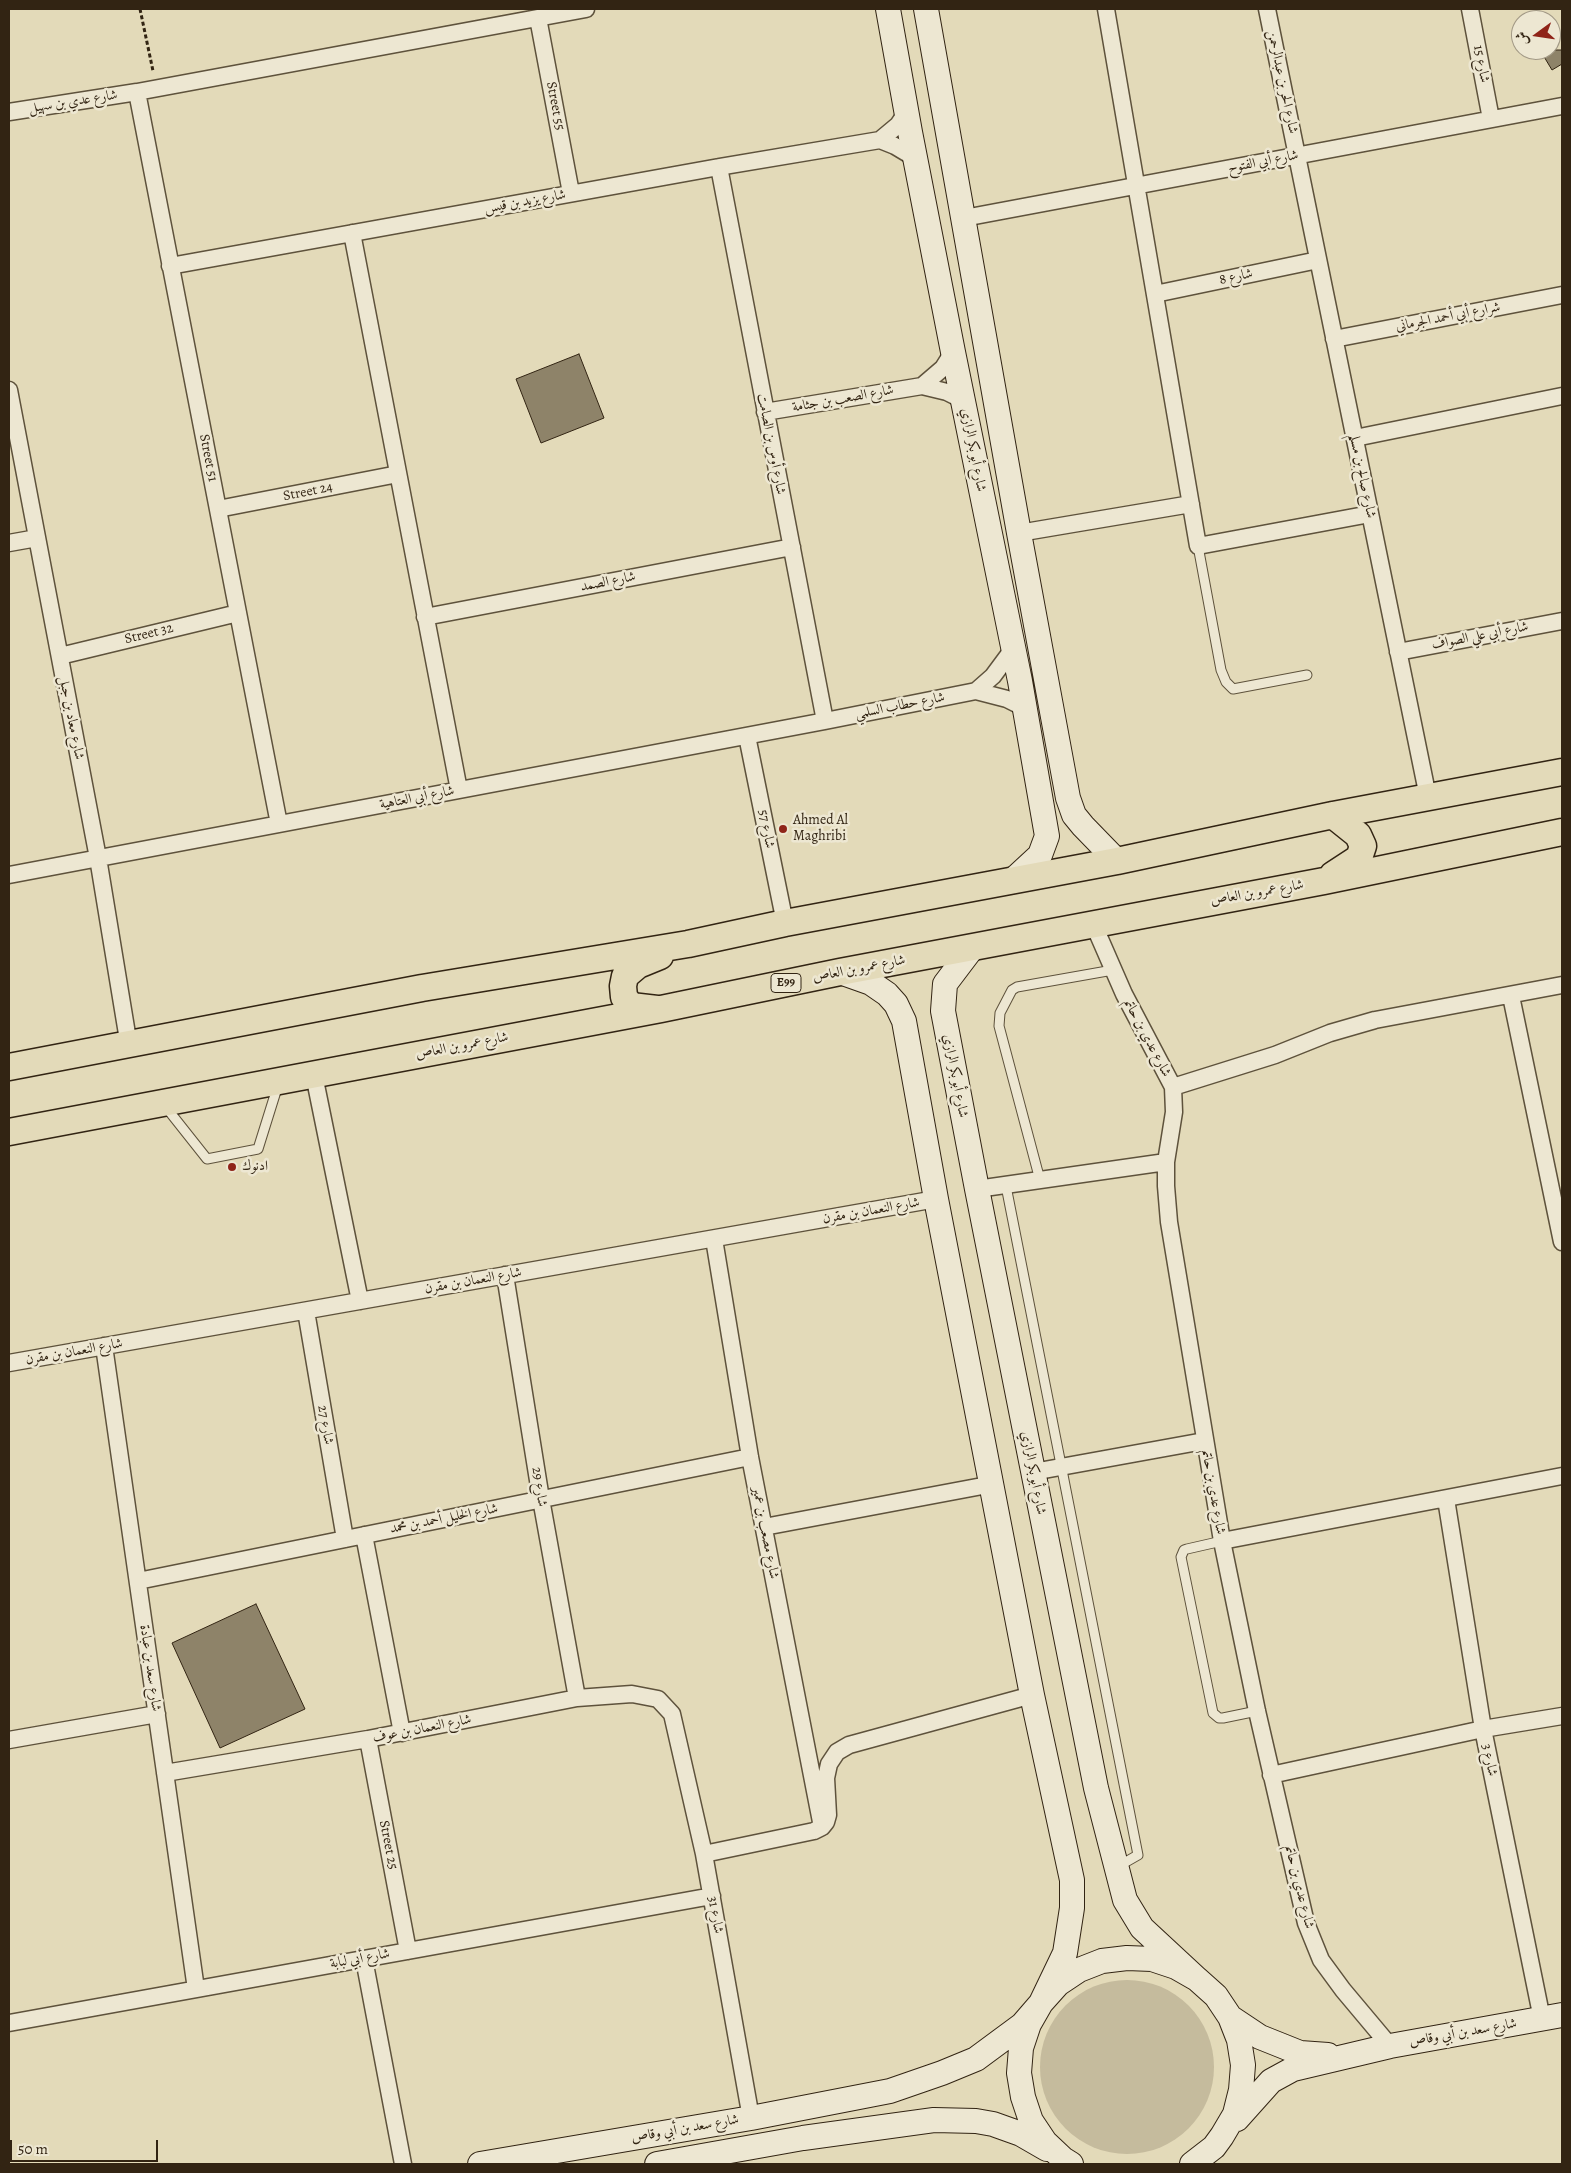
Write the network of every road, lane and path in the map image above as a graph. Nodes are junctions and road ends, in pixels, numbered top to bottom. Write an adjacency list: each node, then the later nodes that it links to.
1 (140, 9): 9 (path)
2 (586, 9): 8 (street, شارع عدي بن سهيل)
3 (888, 9): 13 (street, شارع أبو بكر الرازي)
4 (926, 9): 21 (street)
5 (1106, 9): 19 (street)
6 (1267, 9): 16 (street, شارع الحر بن عبدالرحمن)
7 (1470, 9): 14 (street, شارع 15)
8 (538, 18): 9 (street, شارع عدي بن سهيل); 20 (street, Street 55)
9 (157, 88): 10 (street, شارع عدي بن سهيل)
10 (137, 92): 12 (street, شارع عدي بن سهيل); 24 (street, Street 51)
11 (1562, 106): 14 (street, شارع أبي الفتوح)
12 (9, 112)
13 (906, 113): 15 (street); 17 (street, شارع أبو بكر الرازي)
14 (1491, 119): 16 (street, شارع أبي الفتوح)
15 (880, 140): 17 (street); 18 (street, شارع يزيد بن قيس)
16 (1297, 156): 19 (street, شارع أبي الفتوح); 23 (street, شارع صالح بن مسلم)
17 (915, 158): 28 (street, شارع أبو بكر الرازي)
18 (719, 167): 20 (street, شارع يزيد بن قيس); 33 (street, شارع أوس بن الصامت)
19 (1136, 186): 21 (street, شارع أبي الفتوح); 25 (street)
20 (572, 194): 22 (street, شارع يزيد بن قيس)
21 (964, 218): 39 (street)
22 (352, 233): 24 (street, شارع يزيد بن قيس); 35 (street)
23 (1318, 260): 25 (street, شارع 8); 27 (street, شارع صالح بن مسلم)
24 (170, 266): 37 (street, Street 51)
25 (1155, 294): 36 (street)
26 (1562, 295): 27 (street, شرارع أبي أحمد الجرماني)
27 (1334, 339): 34 (street, شارع صالح بن مسلم)
28 (953, 352): 29 (street); 32 (street, شارع أبو بكر الرازي)
29 (922, 386): 32 (street); 33 (street, شارع الصعب بن جثامة)
30 (9, 390): 40 (street, شارع معاد بن جبل)
31 (1562, 396): 34 (street)
32 (963, 400): 47 (street, شارع أبو بكر الرازي)
33 (765, 412): 43 (street, شارع أوس بن الصامت)
34 (1354, 438): 38 (street, شارع صالح بن مسلم)
35 (398, 474): 37 (street, Street 24); 45 (street)
36 (1191, 504): 39 (street); 42 (street)
37 (218, 509): 44 (street, Street 51)
38 (1370, 514): 42 (street); 48 (street, شارع صالح بن مسلم)
39 (1019, 533): 62 (street)
40 (37, 538): 41 (street); 49 (street, شارع معاد بن جبل)
41 (9, 543)
42 (1198, 546): 50 (lane)
43 (792, 547): 45 (street, شارع الصمد); 53 (street, شارع أوس بن الصامت)
44 (238, 613): 49 (street, Street 32); 59 (street, Street 51)
45 (426, 617): 56 (street)
46 (1562, 621): 48 (street, شارع أبي علي الصواف)
47 (1014, 649): 51 (street); 52 (street, شارع أبو بكر الرازي)
48 (1398, 652): 57 (street, شارع صالح بن مسلم)
49 (60, 656): 61 (street, شارع معاد بن جبل)
50 (1307, 675)
51 (976, 691): 52 (street); 53 (street, شارع حطاب السلمي)
52 (1025, 708): 64 (street, شارع أبو بكر الرازي)
53 (824, 722): 54 (street, شارع أبي العتاهية)
54 (747, 736): 56 (street, شارع أبي العتاهية); 66 (street, شارع 57)
55 (1562, 772): 57 (main road)
56 (459, 790): 59 (street, شارع أبي العتاهية)
57 (1428, 797): 58 (main road)
58 (1333, 815): 62 (main road); 65 (main road)
59 (279, 824): 61 (street, شارع أبي العتاهية)
60 (1562, 832): 65 (main road, شارع عمرو بن العاص / E99)
61 (98, 858): 63 (street, شارع أبي العتاهية); 75 (street, شارع معاد بن جبل)
62 (1117, 861): 64 (main road)
63 (9, 875)
64 (1013, 880): 66 (main road)
65 (1324, 880): 67 (main road, شارع عمرو بن العاص / E99)
66 (785, 923): 68 (main road)
67 (1093, 923): 69 (main road, شارع عمرو بن العاص / E99); 70 (street, شارع عدي بن حاتم)
68 (688, 944): 74 (main road); 75 (main road)
69 (973, 947): 71 (main road, شارع عمرو بن العاص / E99); 85 (street, شارع أبو بكر الرازي)
70 (1112, 970): 79 (street, شارع عدي بن حاتم); 83 (lane)
71 (840, 972): 74 (main road, شارع عمرو بن العاص / E99); 86 (street)
72 (1562, 985): 73 (street)
73 (1511, 996): 79 (street); 88 (street)
74 (661, 1009): 77 (main road, شارع عمرو بن العاص / E99)
75 (129, 1046): 76 (main road)
76 (9, 1067)
77 (314, 1075): 78 (main road, شارع عمرو بن العاص / E99); 90 (street)
78 (279, 1082): 80 (main road, شارع عمرو بن العاص / E99); 80 (lane)
79 (1173, 1087): 82 (street, شارع عدي بن حاتم)
80 (164, 1104): 81 (main road, شارع عمرو بن العاص / E99)
81 (9, 1132)
82 (1166, 1162): 83 (street); 94 (street, شارع عدي بن حاتم)
83 (1040, 1180): 84 (street)
84 (1006, 1186): 85 (street); 96 (lane)
85 (977, 1189): 97 (street, شارع أبو بكر الرازي)
86 (936, 1200): 87 (street, شارع النعمان بن مقرن); 99 (street)
87 (714, 1239): 89 (street, شارع النعمان بن مقرن); 95 (street, شارع مصعب بن عمير)
88 (1562, 1242)
89 (505, 1276): 90 (street, شارع النعمان بن مقرن); 100 (street, شارع 29)
90 (360, 1301): 91 (street, شارع النعمان بن مقرن)
91 (306, 1311): 92 (street, شارع النعمان بن مقرن); 104 (street, شارع 27)
92 (104, 1346): 93 (street, شارع النعمان بن مقرن); 106 (street, شارع سعد بن عبادة)
93 (9, 1363)
94 (1204, 1441): 96 (street); 105 (street, شارع عدي بن حاتم)
95 (750, 1457): 100 (street, شارع الخليل أحمد بن محمد); 102 (street, شارع مصعب بن عمير)
96 (1062, 1467): 97 (street); 121 (lane)
97 (1033, 1472): 121 (street, شارع أبو بكر الرازي)
98 (1562, 1476): 101 (street)
99 (993, 1484): 102 (street); 107 (street)
100 (541, 1499): 103 (street, شارع الخليل أحمد بن محمد); 108 (street, شارع 29)
101 (1446, 1499): 105 (street); 113 (street, شارع 3)
102 (764, 1527): 119 (street, شارع مصعب بن عمير)
103 (364, 1535): 104 (street, شارع الخليل أحمد بن محمد); 114 (street)
104 (345, 1539): 106 (street, شارع الخليل أحمد بن محمد)
105 (1222, 1542): 109 (street, شارع عدي بن حاتم); 109 (lane)
106 (138, 1581): 110 (street, شارع سعد بن عبادة)
107 (1032, 1695): 119 (street); 127 (street)
108 (577, 1698): 111 (street, شارع النعمان بن عوف); 114 (street, شارع النعمان بن عوف)
109 (1257, 1712): 118 (street, شارع عدي بن حاتم)
110 (157, 1714): 116 (street); 117 (street, شارع سعد بن عبادة)
111 (672, 1714): 120 (street, شارع 31)
112 (1562, 1716): 113 (street)
113 (1483, 1729): 118 (street); 129 (street, شارع 3)
114 (402, 1733): 115 (street, شارع النعمان بن عوف)
115 (368, 1739): 117 (street, شارع النعمان بن عوف); 123 (street, Street 25)
116 (9, 1740)
117 (165, 1773): 126 (street, شارع سعد بن عبادة)
118 (1271, 1775): 131 (street, شارع عدي بن حاتم)
119 (822, 1827): 120 (street)
120 (704, 1854): 122 (street, شارع 31)
121 (1116, 1868): 125 (street, شارع أبو بكر الرازي)
122 (712, 1896): 123 (street, شارع أبي لبابة); 133 (street, شارع 31)
123 (408, 1951): 124 (street, شارع أبي لبابة)
124 (364, 1959): 126 (street, شارع أبي لبابة); 136 (street)
125 (1197, 1979): 127 (street); 128 (street)
126 (196, 1989): 130 (street, شارع أبي لبابة)
127 (1041, 2003): 133 (street, شارع سعد بن أبي وقاص); 135 (street)
128 (1230, 2017): 132 (street, شارع سعد بن أبي وقاص); 134 (street)
129 (1552, 2017): 131 (street, شارع سعد بن أبي وقاص)
130 (9, 2023)
131 (1390, 2046): 132 (street, شارع سعد بن أبي وقاص)
132 (1364, 2053): 134 (street, شارع سعد بن أبي وقاص)
133 (751, 2118): 137 (street, شارع سعد بن أبي وقاص)
134 (1213, 2149): 139 (street)
135 (1068, 2163): 138 (street, شارع سعد بن أبي وقاص)
136 (403, 2164)
137 (480, 2164)
138 (657, 2164)
139 (1192, 2164)

